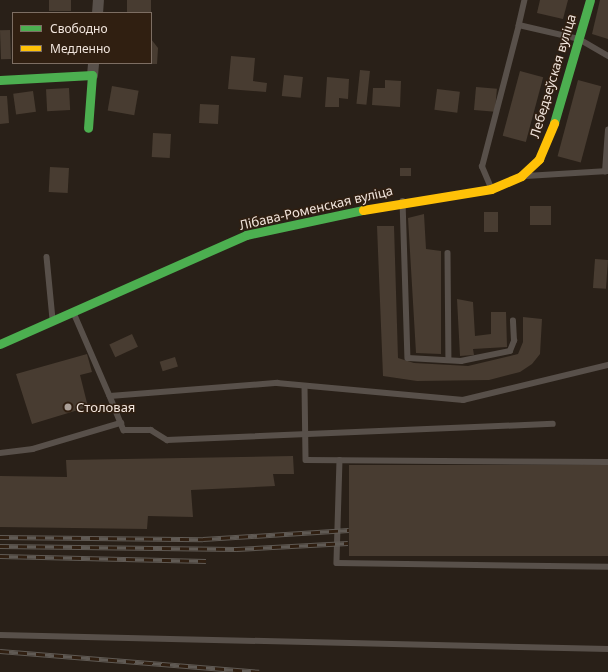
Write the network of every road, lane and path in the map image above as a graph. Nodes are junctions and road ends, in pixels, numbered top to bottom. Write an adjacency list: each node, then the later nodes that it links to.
1 (98, 0): 4 (street)
2 (525, 0): 5 (lane)
3 (590, 0): 6 (main road, Лебедзеўская вуліца)
4 (97, 12)
5 (519, 24): 6 (lane); 15 (lane)
6 (579, 39): 7 (lane); 14 (main road, Лебедзеўская вуліца)
7 (608, 56)
8 (93, 64): 9 (street)
9 (92, 75): 10 (main road); 11 (main road)
10 (0, 80)
11 (88, 128)
12 (608, 130): 13 (lane)
13 (606, 171): 14 (lane, Лібава-Роменская вуліца)
14 (521, 176): 15 (main road, Лібава-Роменская вуліца)
15 (491, 189): 16 (main road, Лібава-Роменская вуліца)
16 (403, 201): 19 (main road, Лібава-Роменская вуліца); 23 (lane)
17 (448, 253): 23 (lane)
18 (47, 257): 21 (lane)
19 (74, 313): 21 (main road, Лібава-Роменская вуліца); 26 (lane)
20 (513, 321): 23 (lane)
21 (53, 322): 22 (main road, Лібава-Роменская вуліца)
22 (0, 344)
23 (450, 358)
24 (608, 365): 25 (lane)
25 (305, 386): 26 (lane); 29 (lane)
26 (110, 396): 27 (lane)
27 (121, 424): 29 (lane); 30 (lane)
28 (553, 424): 29 (lane)
29 (305, 433): 31 (lane)
30 (0, 453)
31 (340, 460): 32 (lane); 33 (lane)
32 (608, 462)
33 (608, 567)
34 (0, 635): 35 (lane)
35 (608, 648)

